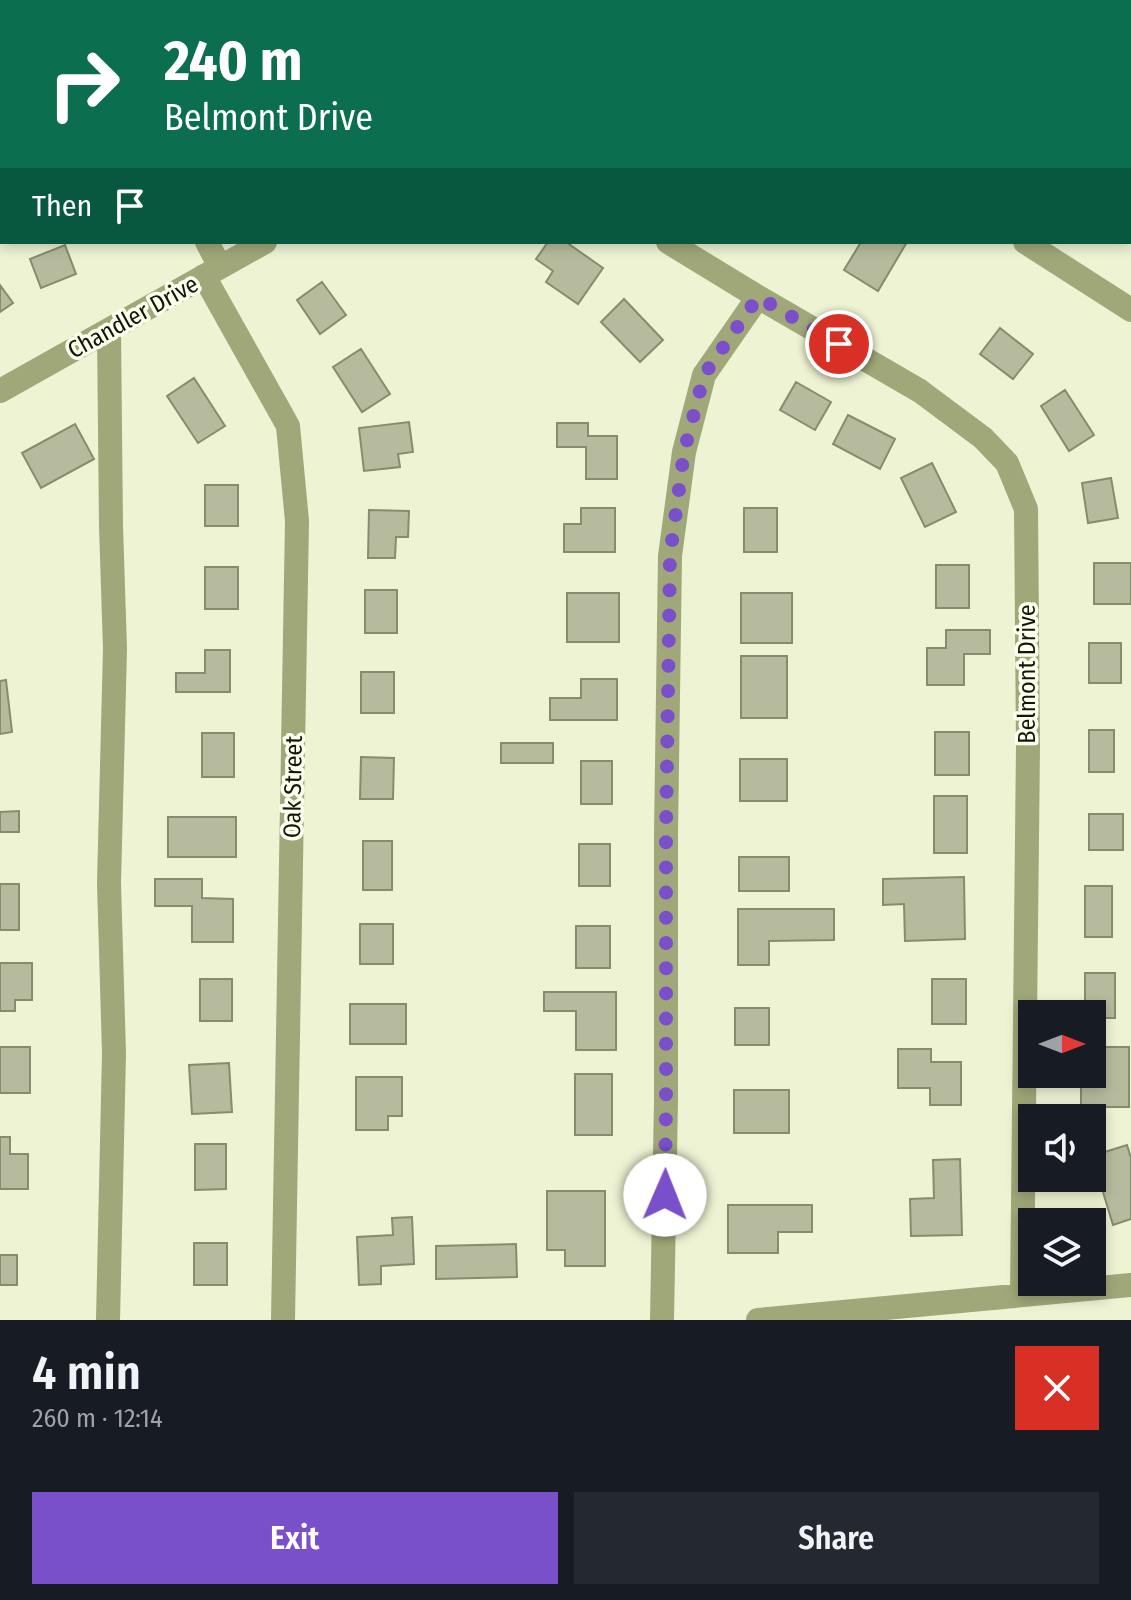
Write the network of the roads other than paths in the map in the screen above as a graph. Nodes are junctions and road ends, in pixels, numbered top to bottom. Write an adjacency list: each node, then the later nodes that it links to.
1 (207, 244): 5 (street, Oak Street)
2 (261, 244): 5 (street, Chandler Drive)
3 (671, 244): 6 (street, Belmont Drive)
4 (1028, 244): 7 (street)
5 (212, 272): 8 (street, Chandler Drive); 15 (street, Oak Street)
6 (758, 297): 10 (street, Belmont Drive); 16 (street)
7 (1131, 310)
8 (109, 330): 9 (street, Chandler Drive); 14 (street)
9 (0, 391)
10 (1023, 1208)
11 (1131, 1285): 12 (street)
12 (1106, 1287)
13 (1018, 1295): 17 (street)
14 (108, 1320)
15 (283, 1320)
16 (662, 1320)
17 (758, 1320)

